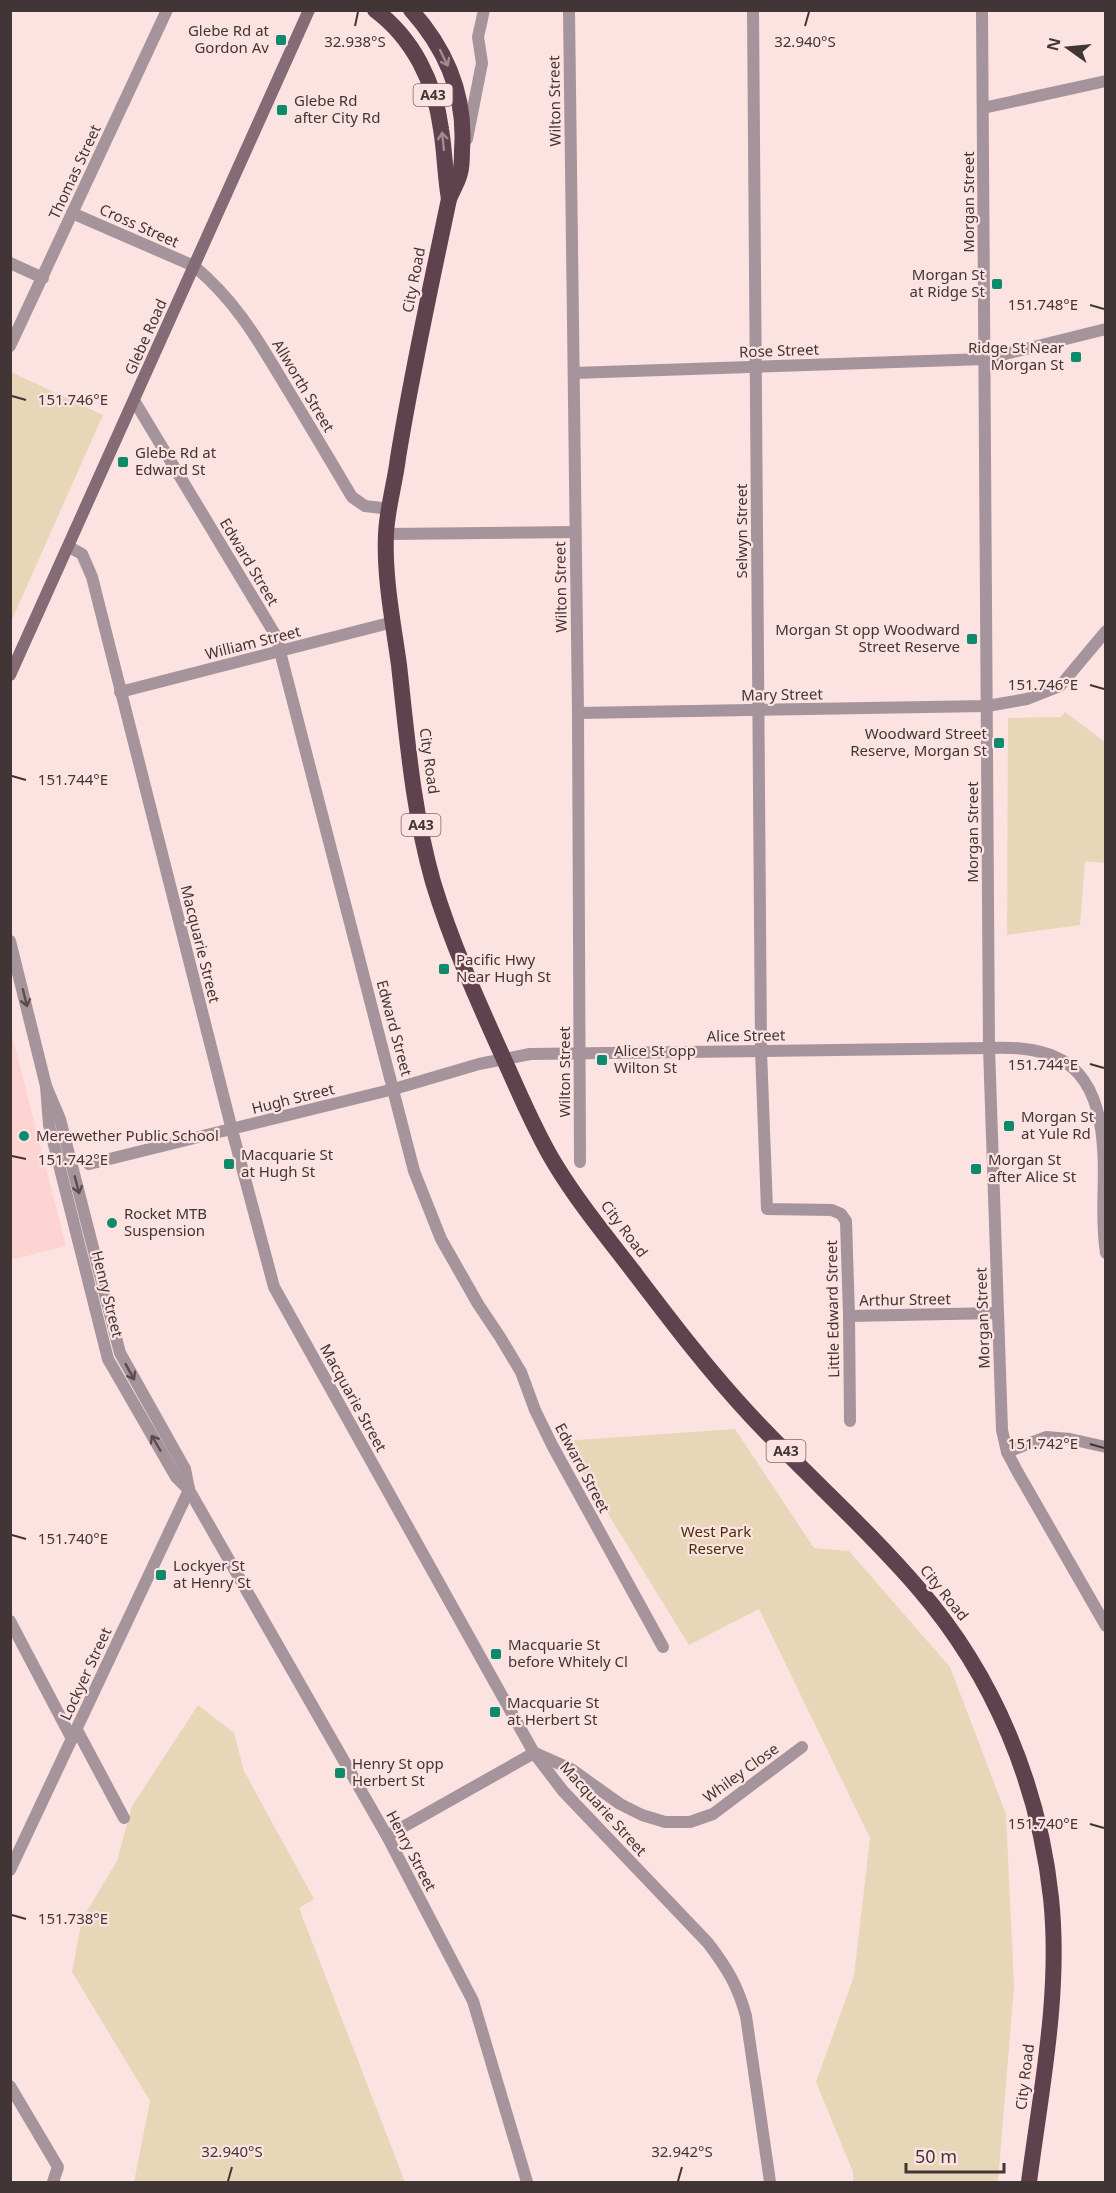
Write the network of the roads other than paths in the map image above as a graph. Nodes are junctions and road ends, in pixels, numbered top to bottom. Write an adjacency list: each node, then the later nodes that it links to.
1 (167, 10): 13 (street, Thomas Street)
2 (309, 10): 15 (main road, Glebe Road)
3 (375, 10): 12 (highway, City Road / A43, one-way to 3)
4 (411, 10): 11 (highway, City Road / A43, one-way to 11)
5 (483, 10): 11 (street)
6 (569, 10): 21 (street, Wilton Street)
7 (753, 10): 20 (street, Selwyn Street)
8 (982, 10): 10 (street, Morgan Street)
9 (1106, 81): 10 (street)
10 (983, 108): 19 (street, Morgan Street)
11 (460, 173): 12 (highway, City Road / A43)
12 (449, 199): 23 (highway, City Road / A43)
13 (72, 213): 15 (street, Cross Street); 16 (street, Thomas Street)
14 (10, 263): 16 (street)
15 (194, 266): 22 (main road, Glebe Road); 23 (street, Allworth Street)
16 (43, 278): 18 (street, Thomas Street)
17 (1106, 329): 19 (street, Rose Street)
18 (10, 346)
19 (985, 359): 20 (street, Rose Street); 32 (street, Morgan Street)
20 (756, 367): 21 (street, Rose Street); 33 (street, Selwyn Street)
21 (574, 373): 24 (street, Wilton Street)
22 (135, 402): 26 (main road, Glebe Road); 29 (street, Edward Street)
23 (390, 509): 25 (highway, City Road / A43)
24 (575, 532): 25 (street); 34 (street, Wilton Street)
25 (386, 534): 27 (highway, City Road / A43)
26 (69, 547): 30 (main road, Glebe Road); 31 (street, Macquarie Street)
27 (393, 622): 29 (street, William Street); 39 (highway, City Road / A43)
28 (1106, 631): 32 (street, Mary Street)
29 (280, 652): 31 (street, William Street); 40 (street, Edward Street)
30 (10, 675)
31 (120, 692): 41 (street, Macquarie Street)
32 (987, 706): 33 (street, Mary Street); 36 (street, Morgan Street)
33 (758, 710): 34 (street, Mary Street); 37 (street, Selwyn Street)
34 (578, 713): 38 (street, Wilton Street)
35 (10, 941): 50 (street, Henry Street, one-way to 50)
36 (989, 1048): 37 (street, Alice Street); 44 (street, Alice Street); 45 (street, Morgan Street)
37 (761, 1052): 38 (street, Alice Street); 46 (street, Little Edward Street)
38 (580, 1053): 39 (street, Alice Street); 42 (street, Wilton Street)
39 (504, 1059): 40 (street, Hugh Street); 64 (highway, City Road / A43)
40 (394, 1089): 41 (street, Hugh Street); 53 (street, Edward Street)
41 (232, 1130): 43 (street, Hugh Street); 56 (street, Macquarie Street)
42 (580, 1162)
43 (89, 1164)
44 (1106, 1253)
45 (998, 1313): 46 (street, Arthur Street); 49 (street, Morgan Street)
46 (849, 1316): 47 (street, Little Edward Street)
47 (850, 1421)
48 (1106, 1447): 49 (street)
49 (1007, 1452): 52 (street, Morgan Street)
50 (189, 1491): 54 (street, Lockyer Street); 58 (street, Henry Street)
51 (10, 1621): 54 (street)
52 (1106, 1626)
53 (663, 1647)
54 (75, 1735): 57 (street); 59 (street, Lockyer Street)
55 (802, 1747): 56 (street, Whiley Close)
56 (534, 1753): 58 (street); 63 (street, Macquarie Street)
57 (124, 1818)
58 (387, 1836): 62 (street, Henry Street)
59 (10, 1870)
60 (10, 2086): 61 (street)
61 (53, 2182)
62 (527, 2182)
63 (770, 2182)
64 (1029, 2182)

